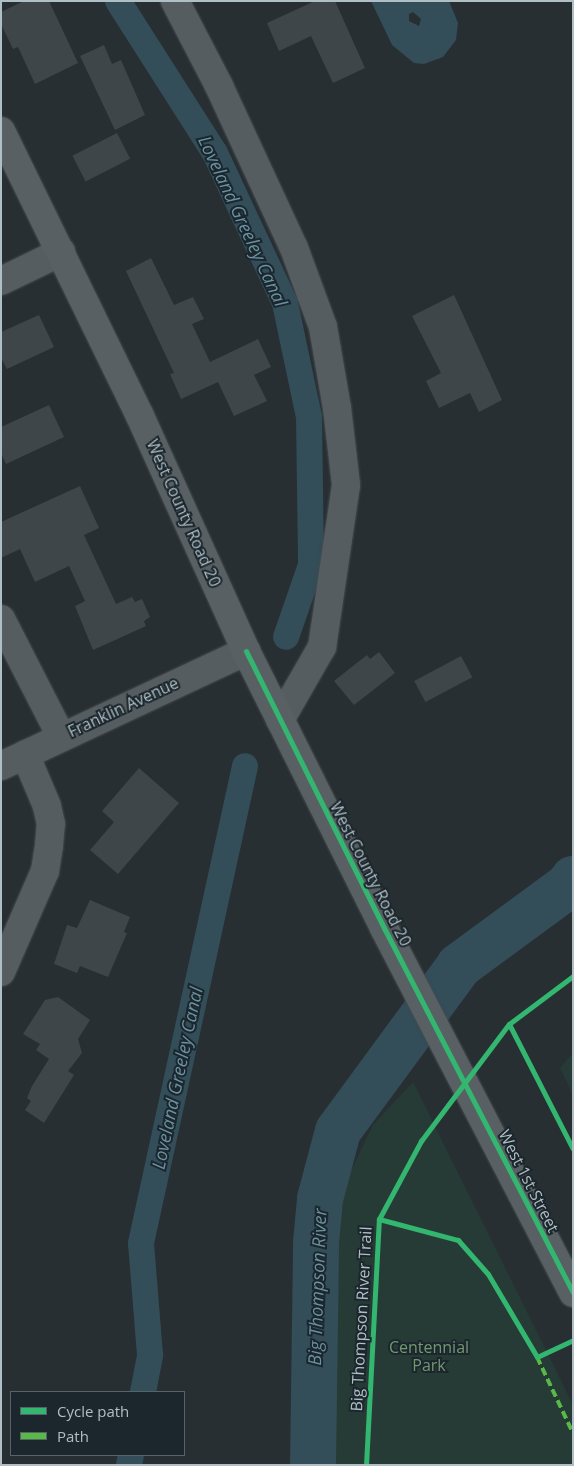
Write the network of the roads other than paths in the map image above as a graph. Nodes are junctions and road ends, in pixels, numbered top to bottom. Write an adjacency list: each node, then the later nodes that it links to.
1 (174, 1): 7 (street)
2 (1, 131): 3 (main road, West County Road 20)
3 (61, 252): 4 (street); 6 (main road, West County Road 20)
4 (1, 280)
5 (1, 619): 8 (street)
6 (246, 651): 7 (main road, West County Road 20); 8 (street, Franklin Avenue)
7 (280, 720): 11 (main road, West County Road 20)
8 (61, 736): 9 (street, Franklin Avenue)
9 (13, 760): 10 (street)
10 (1, 972)
11 (477, 1107): 12 (main road, West 1st Street)
12 (573, 1293)

